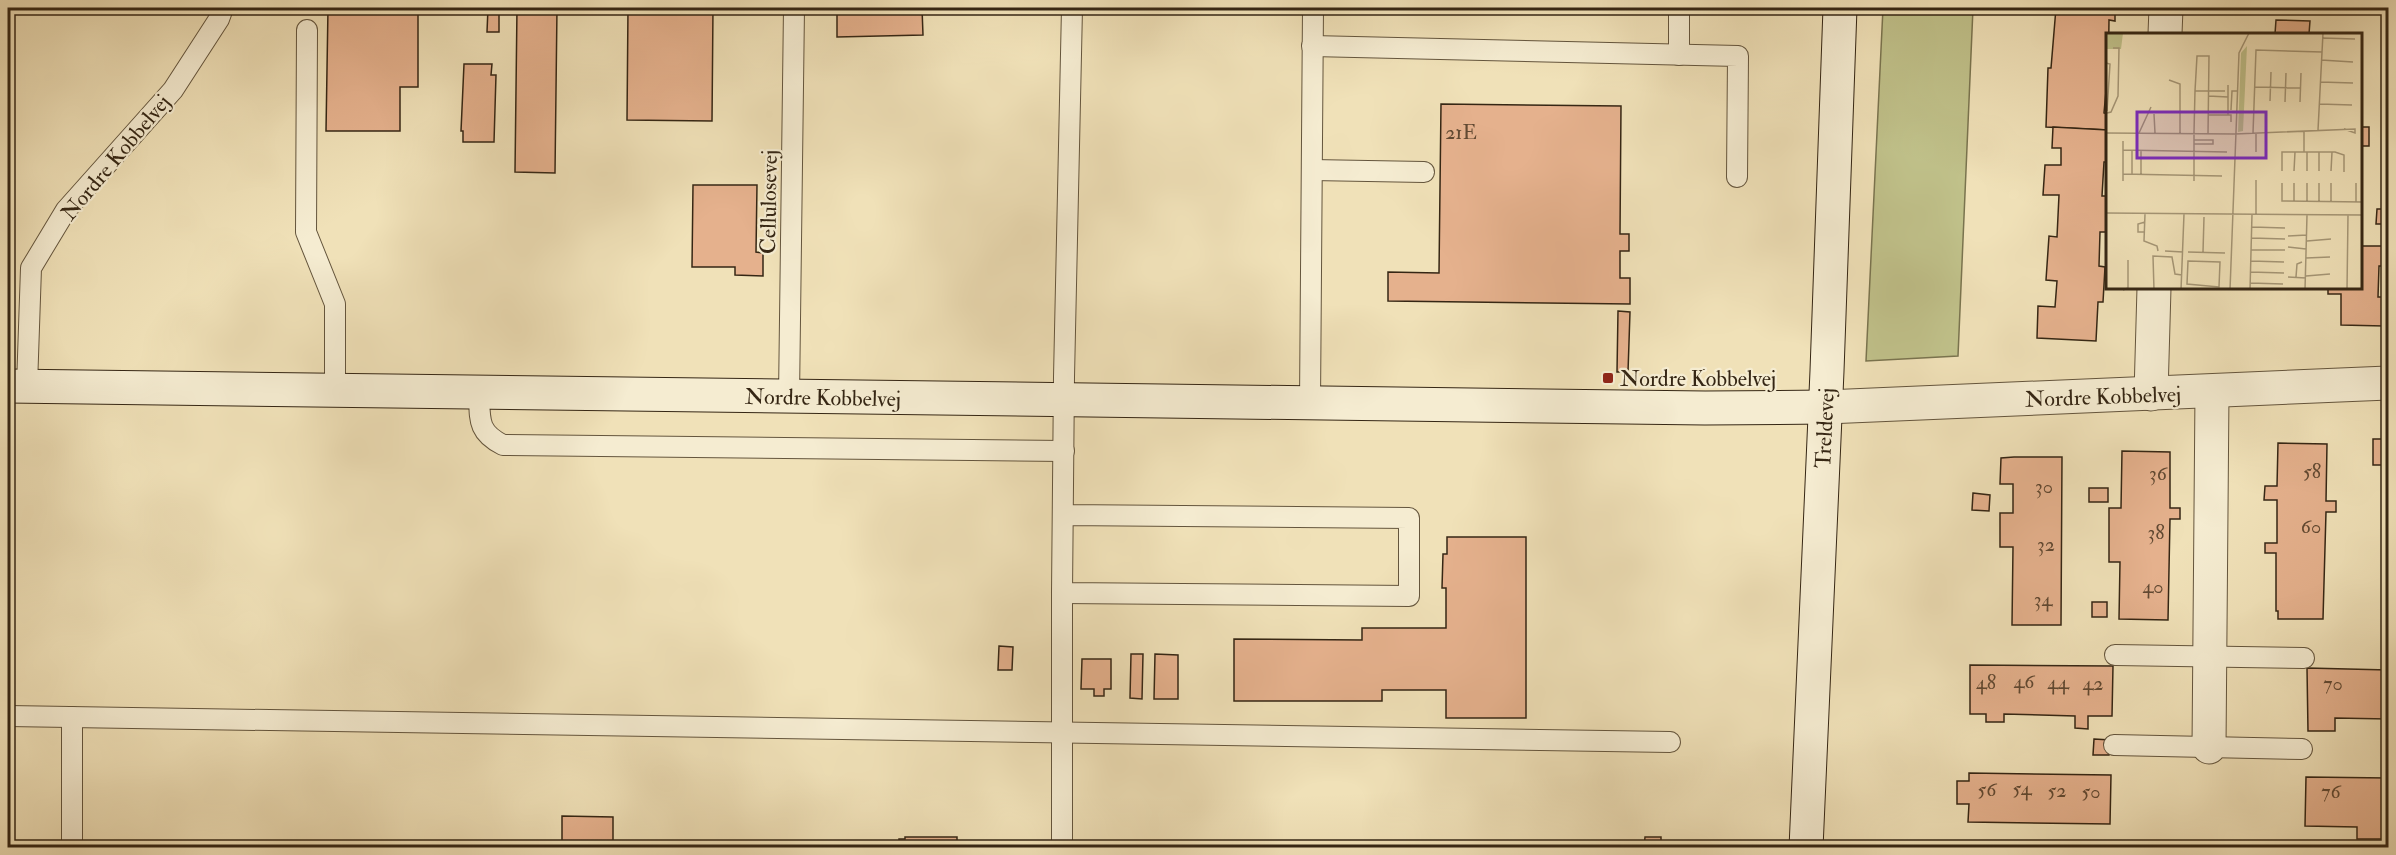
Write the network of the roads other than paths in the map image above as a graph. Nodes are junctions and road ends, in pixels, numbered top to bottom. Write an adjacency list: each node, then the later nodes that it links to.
1 (223, 8): 17 (lane, Nordre Kobbelvej)
2 (794, 8): 22 (lane, Cellulosevej)
3 (1072, 8): 23 (lane)
4 (1312, 8): 10 (lane)
5 (1679, 8): 11 (lane)
6 (1840, 8): 25 (street, Treldevej)
7 (2166, 8): 9 (street)
8 (307, 30): 18 (lane)
9 (2165, 33)
10 (1312, 46): 11 (lane); 12 (lane)
11 (1679, 55): 14 (lane)
12 (1312, 170): 13 (lane); 24 (lane)
13 (1424, 172)
14 (1737, 177)
15 (2154, 290): 21 (street)
16 (2388, 383): 19 (street, Nordre Kobbelvej)
17 (17, 386): 18 (street, Nordre Kobbelvej)
18 (335, 391): 20 (street, Nordre Kobbelvej)
19 (2212, 392): 21 (street, Nordre Kobbelvej); 30 (street, Nordre Kobbelvej)
20 (479, 393): 22 (street, Nordre Kobbelvej); 26 (lane)
21 (2151, 394): 25 (street, Nordre Kobbelvej)
22 (789, 397): 23 (street, Nordre Kobbelvej)
23 (1064, 400): 24 (street, Nordre Kobbelvej); 26 (lane)
24 (1310, 403): 25 (street, Nordre Kobbelvej)
25 (1826, 407): 41 (street, Treldevej)
26 (1064, 450): 27 (lane)
27 (1063, 515): 28 (lane); 28 (lane)
28 (1062, 592): 34 (lane)
29 (2115, 655): 30 (lane)
30 (2211, 657): 31 (lane); 37 (street, Nordre Kobbelvej)
31 (2304, 658)
32 (8, 716): 33 (lane)
33 (72, 717): 34 (lane); 39 (lane)
34 (1062, 732): 35 (lane); 40 (lane)
35 (1670, 741)
36 (2114, 745): 37 (lane)
37 (2209, 747): 38 (lane)
38 (2302, 749)
39 (72, 848)
40 (1062, 848)
41 (1806, 848)

